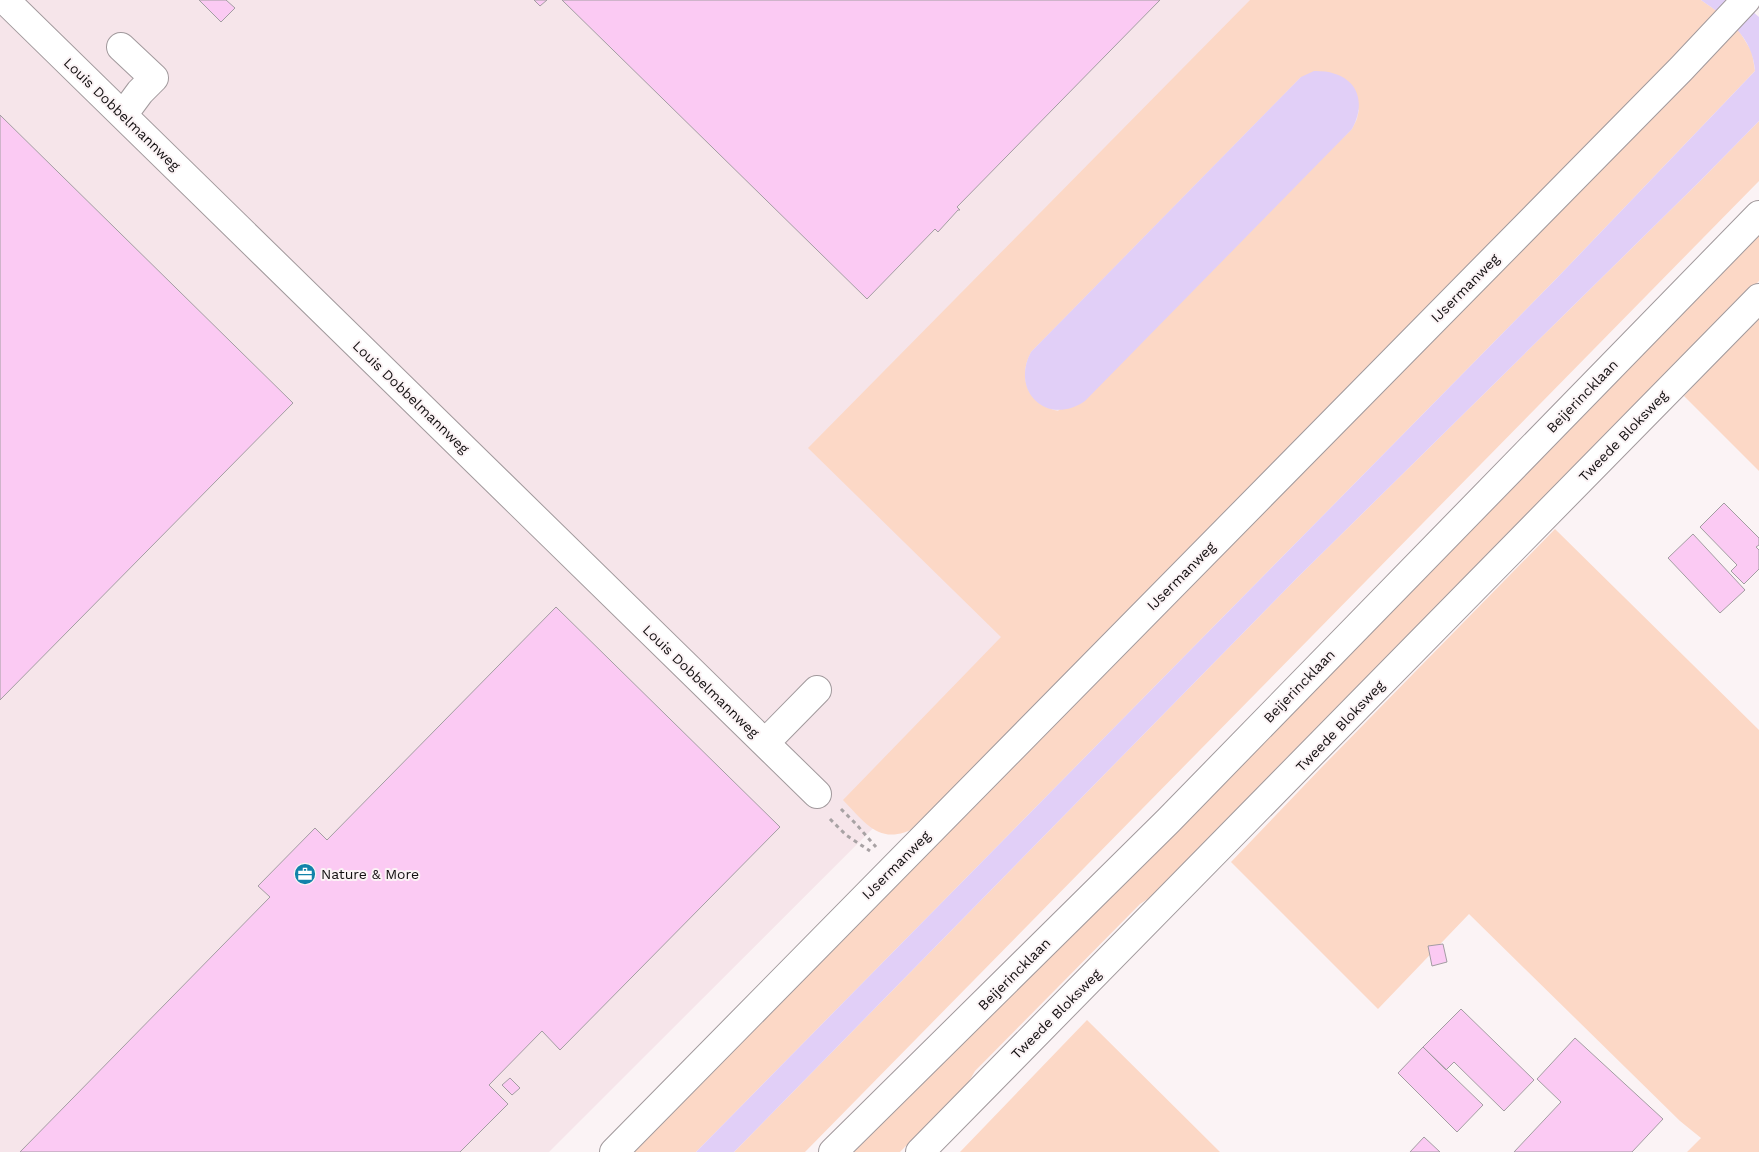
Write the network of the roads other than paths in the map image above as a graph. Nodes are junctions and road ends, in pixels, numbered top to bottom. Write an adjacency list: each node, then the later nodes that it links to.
1 (5, 0): 4 (street, Louis Dobbelmannweg)
2 (1746, 0): 10 (street, IJsermanweg)
3 (121, 47): 4 (street)
4 (123, 115): 8 (street, Louis Dobbelmannweg)
5 (1759, 215): 11 (street, Beijerincklaan)
6 (1759, 298): 12 (street, Tweede Bloksweg)
7 (817, 690): 8 (street)
8 (764, 743): 9 (street, Louis Dobbelmannweg)
9 (817, 794)
10 (614, 1152)
11 (833, 1152)
12 (920, 1152)

